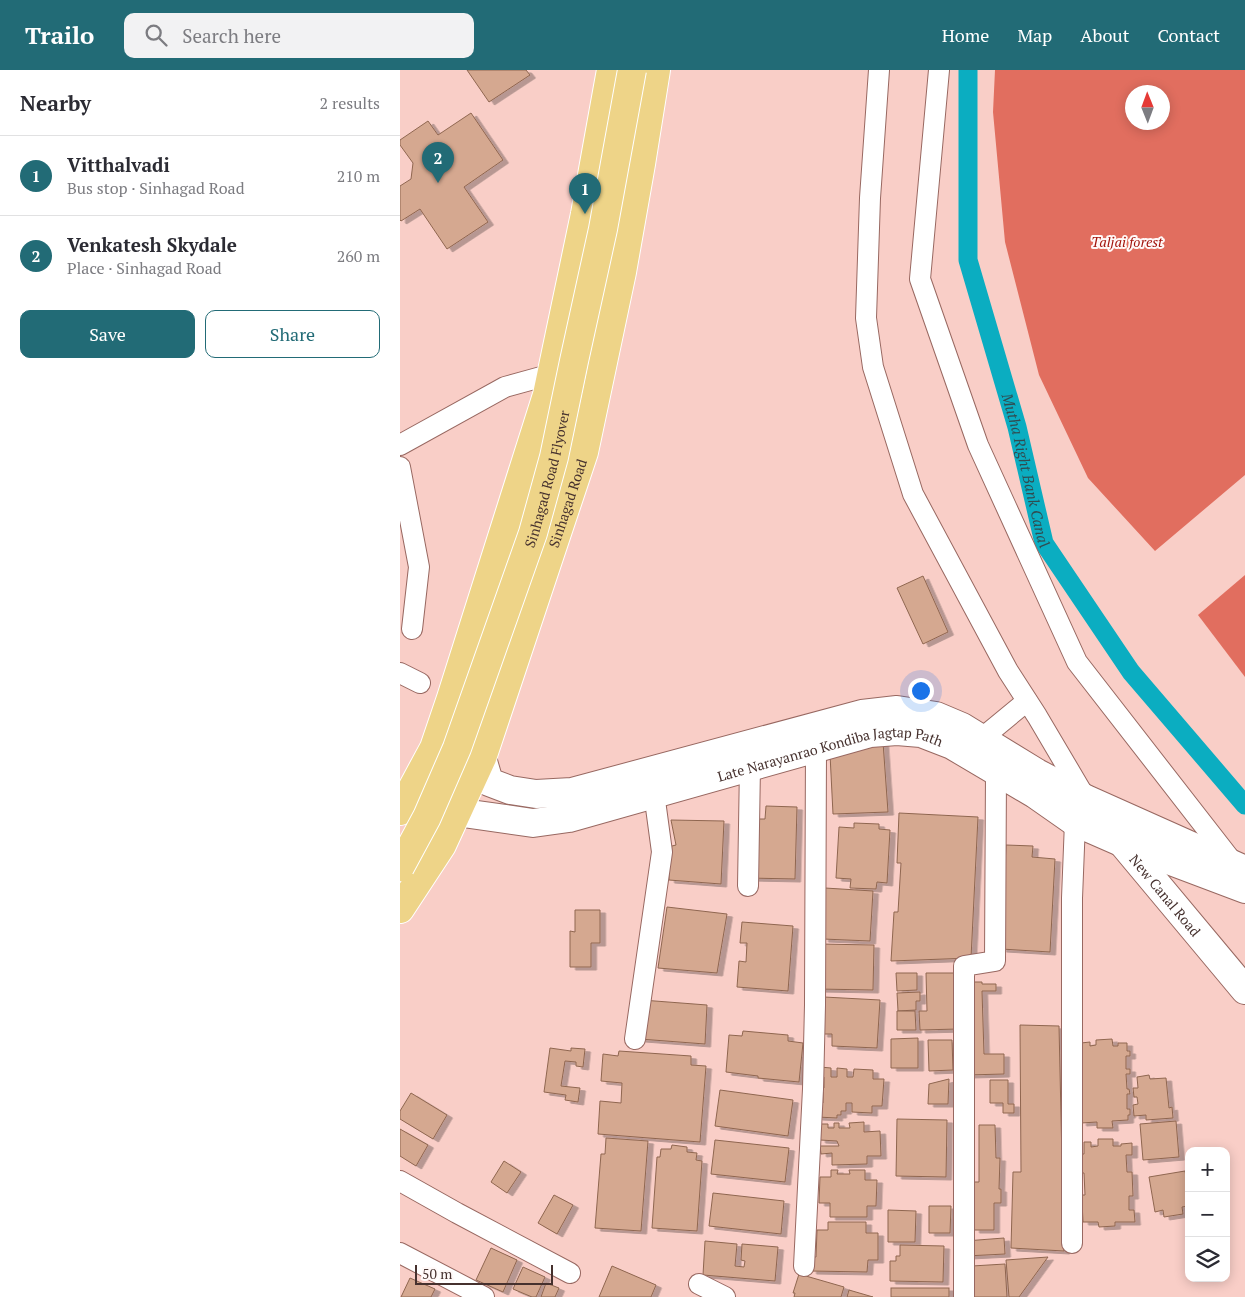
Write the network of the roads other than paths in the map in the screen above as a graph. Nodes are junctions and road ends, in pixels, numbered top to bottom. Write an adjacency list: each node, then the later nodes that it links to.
1 (611, 70): 6 (main road)
2 (632, 70): 24 (main road, Sinhagad Road Flyover, bridge)
3 (656, 70): 17 (main road, Sinhagad Road)
4 (879, 70): 12 (street)
5 (939, 70): 25 (street)
6 (552, 374): 7 (street); 14 (main road)
7 (400, 445)
8 (400, 467): 9 (street)
9 (412, 629)
10 (400, 673): 11 (street)
11 (420, 683)
12 (1028, 701): 13 (street); 20 (street)
13 (981, 738): 16 (street, Late Narayanrao Kondiba Jagtap Path); 20 (street, Late Narayanrao Kondiba Jagtap Path)
14 (434, 748): 21 (main road); 22 (street)
15 (816, 748): 16 (street, Late Narayanrao Kondiba Jagtap Path); 18 (street, Late Narayanrao Kondiba Jagtap Path); 33 (street)
16 (747, 756): 17 (street, Late Narayanrao Kondiba Jagtap Path); 19 (street, Late Narayanrao Kondiba Jagtap Path); 26 (street)
17 (482, 758): 22 (main road, Sinhagad Road)
18 (996, 772): 20 (street, Late Narayanrao Kondiba Jagtap Path); 38 (street)
19 (654, 793): 22 (street, Late Narayanrao Kondiba Jagtap Path); 29 (street)
20 (1081, 810): 23 (street, Late Narayanrao Kondiba Jagtap Path); 25 (street, Late Narayanrao Kondiba Jagtap Path); 31 (street)
21 (400, 811)
22 (456, 812): 27 (main road, Sinhagad Road)
23 (1123, 844): 25 (street, Late Narayanrao Kondiba Jagtap Path); 28 (street, New Canal Road)
24 (400, 867)
25 (1242, 875)
26 (748, 886)
27 (400, 909)
28 (1245, 990)
29 (635, 1040)
30 (400, 1181): 34 (street)
31 (1072, 1243)
32 (400, 1253): 36 (street)
33 (804, 1266)
34 (570, 1273)
35 (700, 1284): 37 (street)
36 (484, 1297)
37 (725, 1297)
38 (964, 1297)

